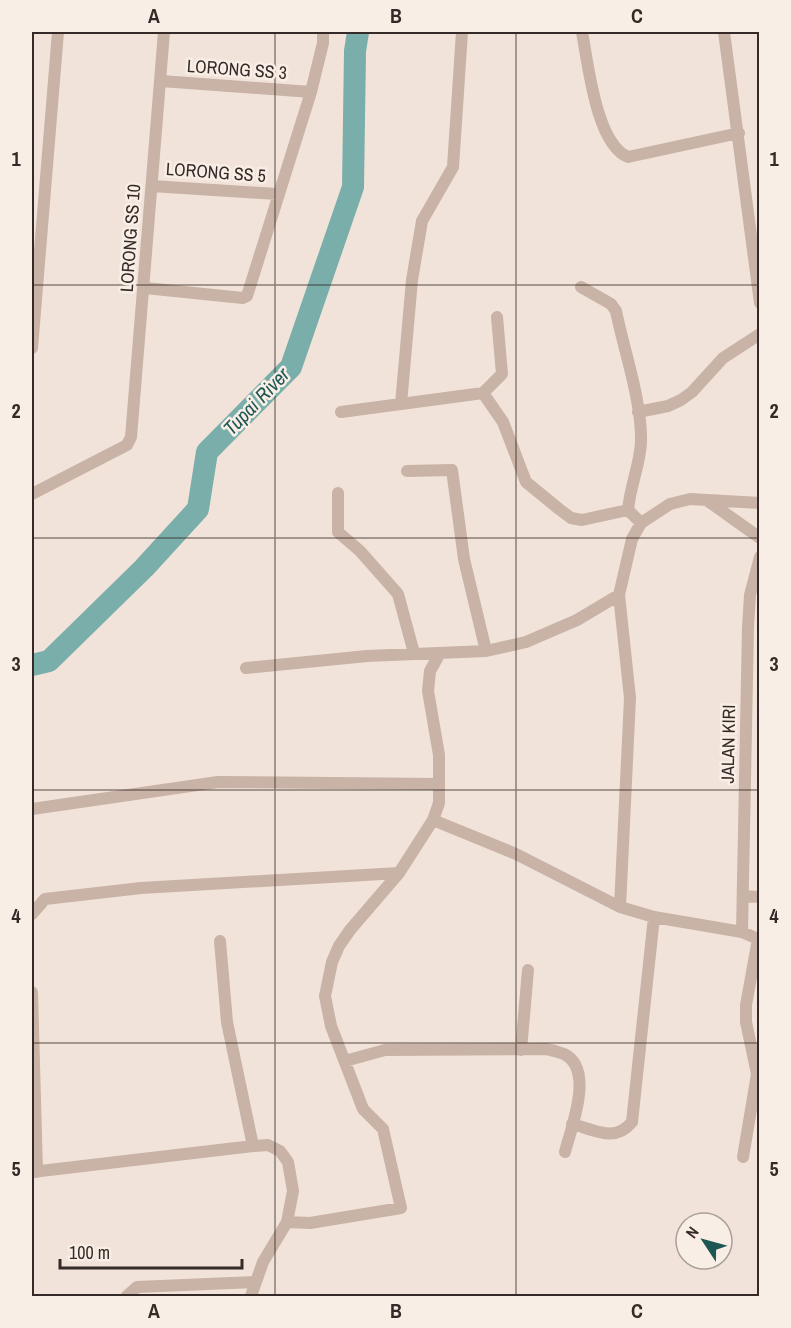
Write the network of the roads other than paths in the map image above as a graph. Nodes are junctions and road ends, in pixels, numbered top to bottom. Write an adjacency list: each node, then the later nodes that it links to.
1 (58, 32): 17 (street)
2 (164, 32): 7 (street, LORONG SS 10)
3 (323, 32): 8 (street)
4 (462, 32): 19 (street)
5 (582, 32): 9 (street)
6 (724, 32): 9 (street)
7 (161, 81): 8 (street, LORONG SS 3); 10 (street, LORONG SS 10)
8 (311, 92): 11 (street)
9 (739, 134): 14 (street)
10 (152, 186): 11 (street, LORONG SS 5); 13 (street, LORONG SS 10)
11 (277, 194): 13 (street)
12 (581, 287): 21 (street)
13 (145, 288): 24 (street, LORONG SS 10)
14 (759, 303)
15 (497, 317): 18 (street)
16 (759, 334): 21 (street)
17 (32, 348)
18 (483, 393): 19 (street); 27 (street)
19 (400, 404): 20 (street)
20 (342, 412)
21 (638, 412): 27 (street)
22 (407, 471): 32 (street)
23 (338, 493): 33 (street)
24 (32, 494)
25 (708, 501): 26 (street); 28 (street); 29 (street)
26 (759, 502)
27 (628, 510): 28 (street)
28 (641, 523): 31 (street)
29 (759, 538)
30 (759, 557): 40 (street, JALAN KIRI)
31 (619, 595): 32 (street); 42 (street)
32 (486, 651): 34 (street)
33 (414, 653): 34 (street); 35 (street)
34 (439, 655): 36 (street)
35 (246, 668)
36 (438, 784): 37 (street); 38 (street)
37 (32, 809)
38 (433, 820): 39 (street); 42 (street)
39 (399, 873): 43 (street); 50 (street)
40 (744, 896): 41 (street); 45 (street, JALAN KIRI)
41 (759, 897)
42 (620, 907): 44 (street)
43 (32, 914)
44 (654, 917): 45 (street); 51 (street)
45 (742, 932): 54 (street)
46 (220, 941): 52 (street)
47 (528, 970): 49 (street)
48 (32, 993): 55 (street)
49 (521, 1050): 50 (street); 51 (street)
50 (345, 1061): 56 (street)
51 (572, 1124): 53 (street)
52 (253, 1146): 55 (street); 56 (street)
53 (565, 1152)
54 (743, 1157)
55 (34, 1172)
56 (287, 1222): 57 (street)
57 (255, 1282): 58 (street); 59 (street)
58 (127, 1296)
59 (250, 1296)

